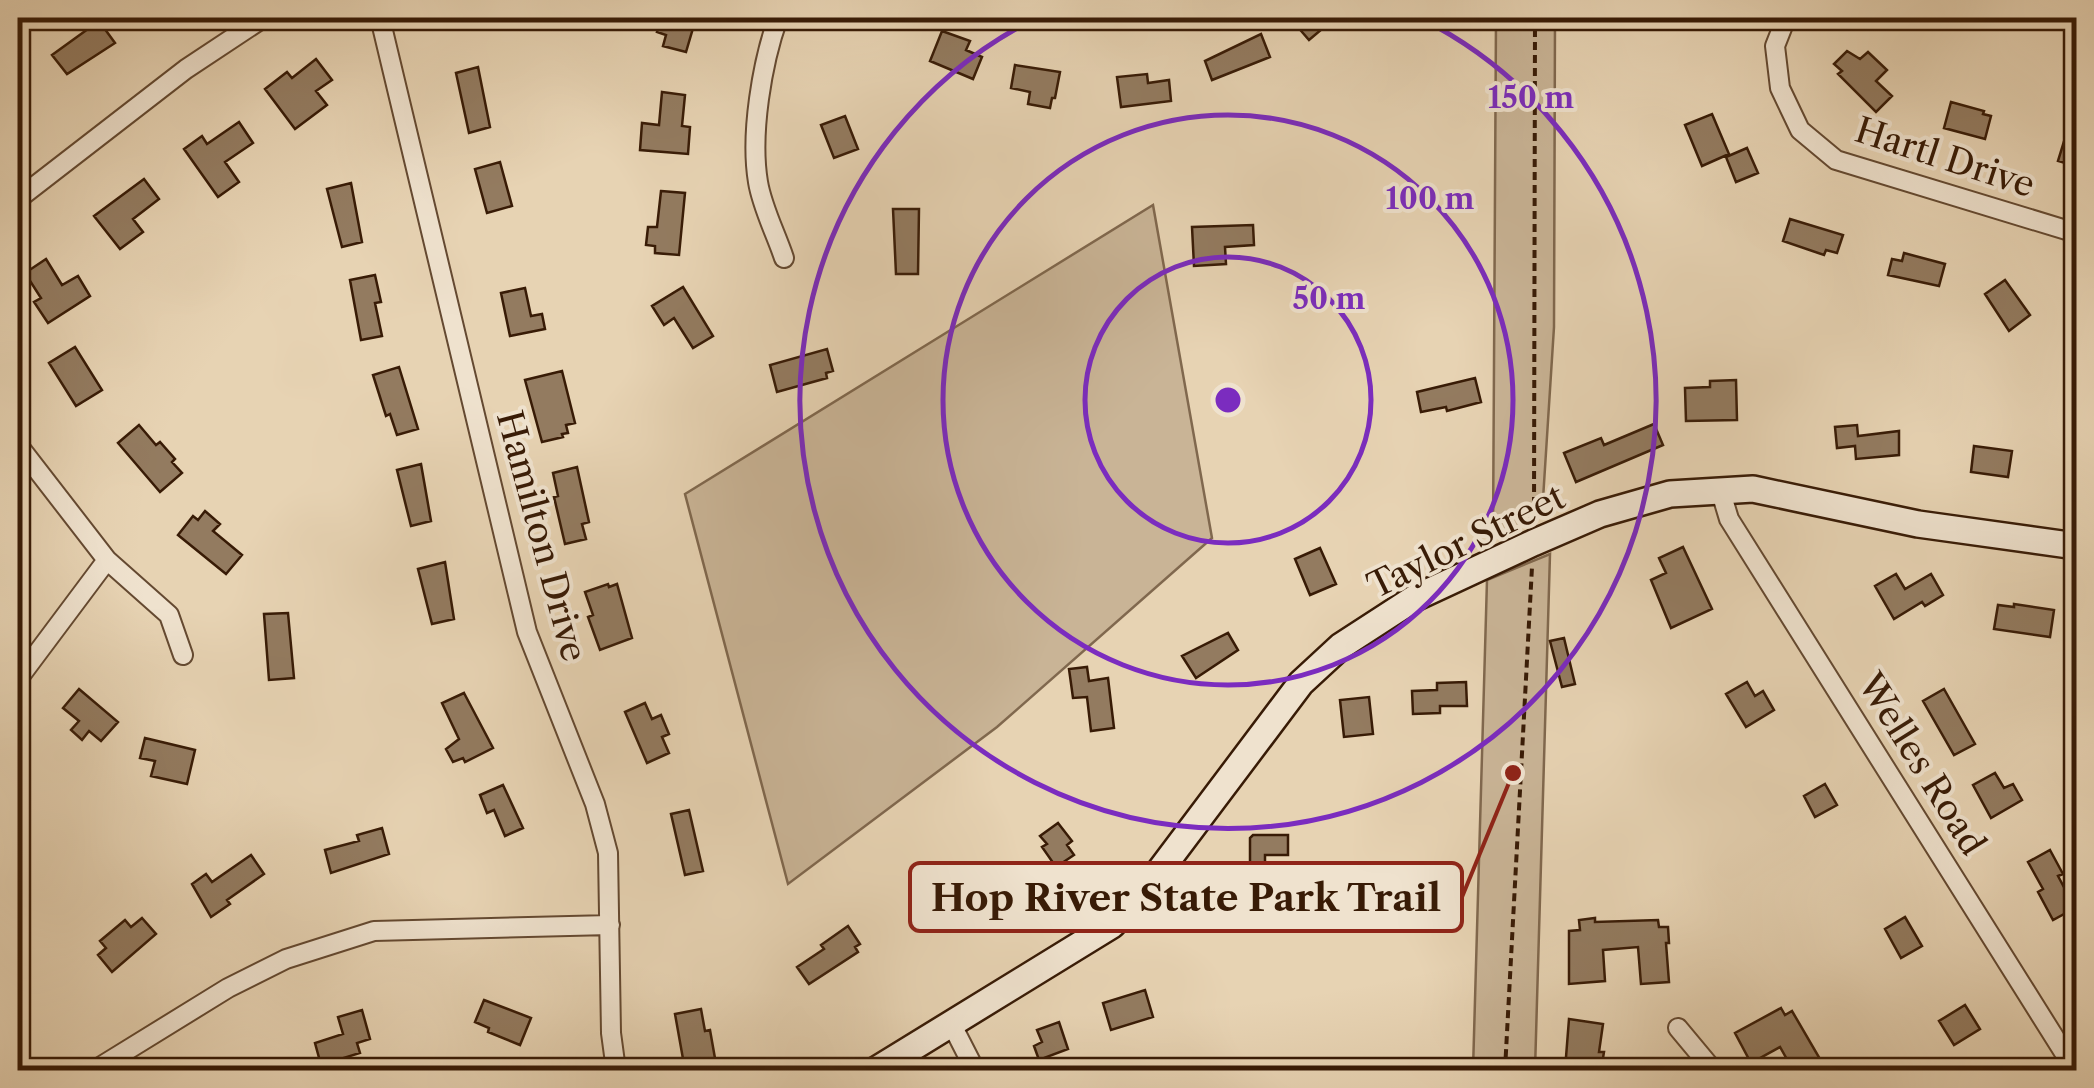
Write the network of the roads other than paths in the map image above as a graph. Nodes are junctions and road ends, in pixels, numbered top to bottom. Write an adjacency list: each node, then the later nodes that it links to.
1 (263, 18): 5 (street)
2 (380, 18): 15 (street, Hamilton Drive)
3 (778, 18): 7 (street)
4 (1786, 18): 6 (street, Hartl Drive)
5 (18, 199)
6 (2076, 233)
7 (784, 258)
8 (18, 445): 12 (street)
9 (1720, 490): 11 (street, Taylor Street); 16 (street, Taylor Street); 23 (street, Welles Road)
10 (2076, 519): 11 (street)
11 (2075, 546)
12 (107, 560): 13 (street); 14 (street)
13 (183, 655)
14 (18, 679)
15 (610, 925): 18 (street); 19 (street, Hamilton Drive)
16 (952, 1026): 20 (street, Taylor Street); 21 (street)
17 (1678, 1028): 22 (street)
18 (95, 1070)
19 (616, 1070)
20 (876, 1070)
21 (975, 1070)
22 (1713, 1070)
23 (2075, 1070)

